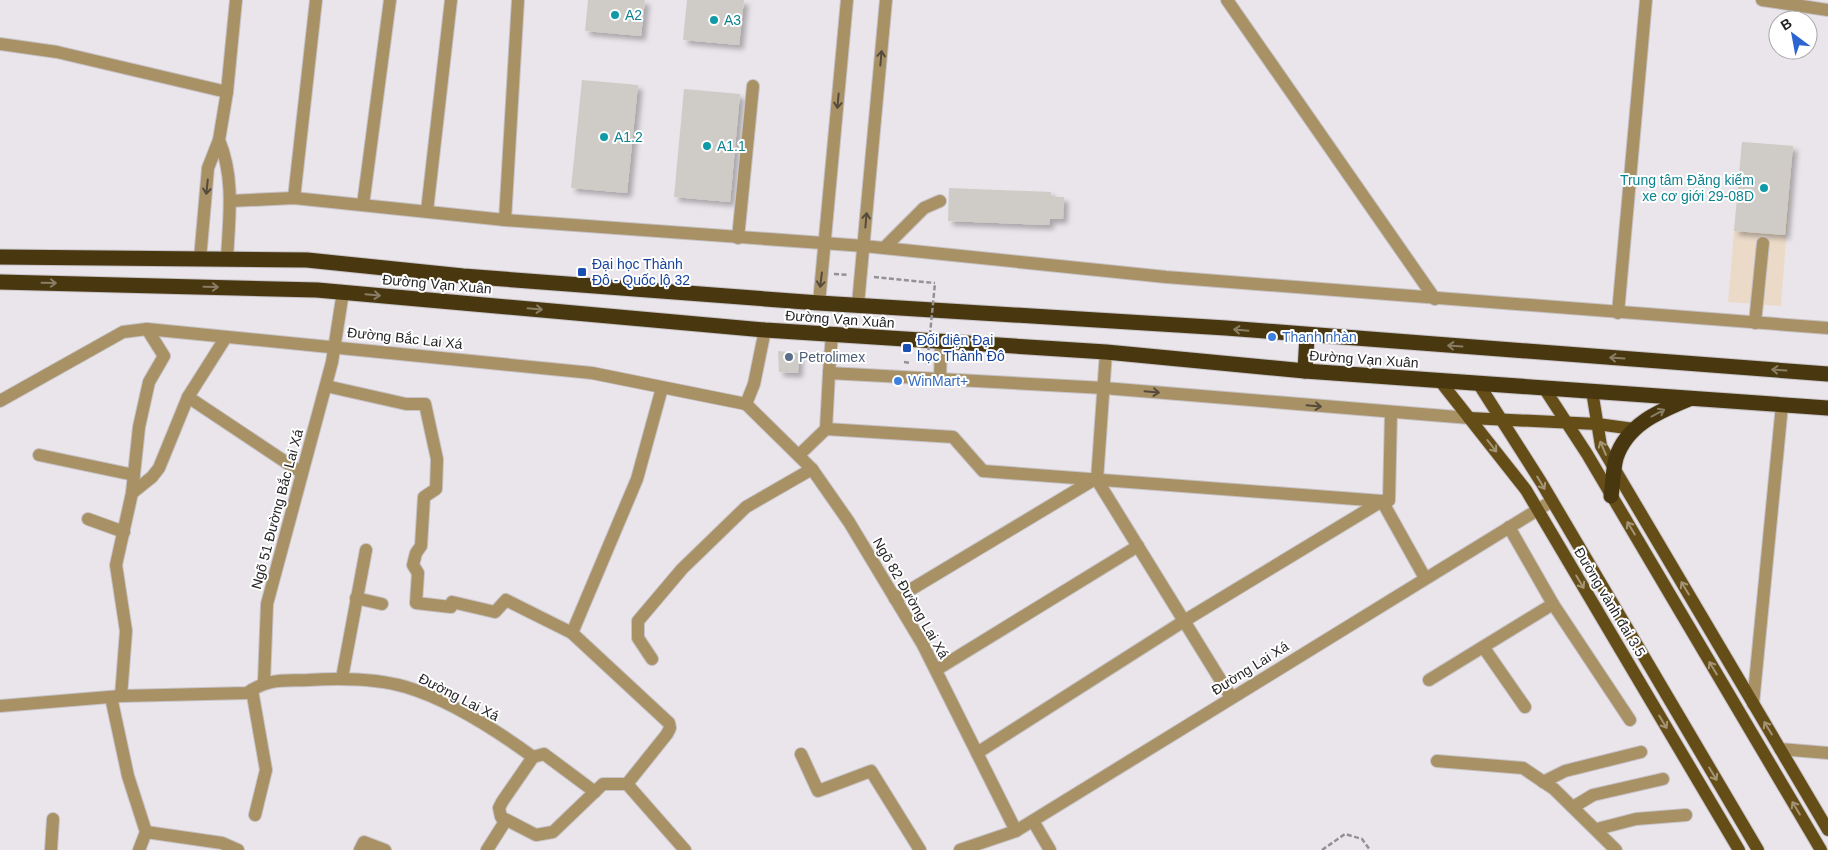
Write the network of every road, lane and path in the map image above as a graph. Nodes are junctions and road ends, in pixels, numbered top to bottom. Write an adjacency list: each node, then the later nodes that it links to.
1 (236, 0): 14 (street)
2 (316, 0): 16 (street)
3 (390, 0): 19 (street)
4 (451, 0): 20 (street)
5 (518, 0): 21 (street)
6 (847, 0): 24 (street, one-way to 24)
7 (886, 0): 25 (street, one-way to 7)
8 (1227, 0): 33 (street)
9 (1646, 0): 36 (street)
10 (1762, 0): 11 (street)
11 (1828, 10)
12 (0, 44): 14 (street)
13 (753, 86): 22 (street)
14 (227, 92): 15 (street)
15 (219, 140): 17 (street); 28 (street, one-way to 28)
16 (294, 198): 17 (street); 19 (street)
17 (230, 201): 29 (street)
18 (940, 201): 26 (street)
19 (363, 205): 20 (street)
20 (427, 211): 21 (street)
21 (505, 220): 22 (street)
22 (738, 238): 24 (street)
23 (1763, 243): 37 (street)
24 (826, 245): 25 (street); 34 (street, one-way to 34)
25 (864, 246): 26 (street); 35 (street)
26 (884, 248): 33 (street)
27 (0, 257): 28 (highway, Đường Vạn Xuân)
28 (200, 259): 29 (highway, Đường Vạn Xuân)
29 (228, 259): 34 (highway, Đường Vạn Xuân)
30 (909, 279): 47 (path, bridge)
31 (0, 282): 32 (highway, Đường Vạn Xuân, one-way to 32)
32 (343, 292): 40 (highway, Đường Vạn Xuân, one-way to 40); 45 (street, Ngõ 51 Đường Bắc Lai Xá)
33 (1435, 299): 36 (street)
34 (819, 303): 35 (highway, Đường Vạn Xuân)
35 (858, 304): 42 (highway, Đường Vạn Xuân, one-way to 35)
36 (1618, 313): 37 (street)
37 (1755, 323): 38 (street)
38 (1828, 328)
39 (146, 329): 43 (street, Đường Bắc Lai Xá); 61 (street, Đường Bắc Lai Xá); 77 (street)
40 (765, 330): 41 (highway, Đường Vạn Xuân); 62 (street)
41 (832, 334): 44 (highway, Đường Vạn Xuân); 49 (street)
42 (1307, 336): 48 (highway); 50 (highway, Đường Vạn Xuân, one-way to 42)
43 (226, 337): 45 (street, Đường Bắc Lai Xá); 59 (street)
44 (941, 342): 46 (highway, Đường Vạn Xuân); 51 (street)
45 (336, 346): 54 (street, Ngõ 51 Đường Bắc Lai Xá); 55 (street, Đường Bắc Lai Xá)
46 (1106, 352): 48 (highway, Đường Vạn Xuân); 56 (street)
47 (927, 365)
48 (1304, 371): 52 (highway, Đường Vạn Xuân)
49 (829, 373): 51 (street); 70 (street)
50 (1828, 374)
51 (940, 379): 56 (street)
52 (1440, 380): 53 (highway, Đường Vạn Xuân); 66 (main road, Đường vành đai 3.5)
53 (1478, 383): 57 (highway, Đường Vạn Xuân); 67 (main road, Đường vành đai 3.5)
54 (326, 386): 76 (street, Ngõ 51 Đường Bắc Lai Xá); 95 (street)
55 (662, 388): 62 (street, Đường Bắc Lai Xá); 95 (street)
56 (1104, 388): 65 (street, one-way to 65); 78 (street)
57 (1544, 388): 58 (highway, Đường Vạn Xuân); 68 (main road)
58 (1592, 391): 60 (highway, Đường Vạn Xuân); 69 (main road)
59 (188, 397): 76 (street); 79 (street)
60 (1691, 398): 63 (highway, Đường Vạn Xuân); 71 (highway, one-way to 60)
61 (0, 401)
62 (746, 404): 73 (street, Ngõ 82 Đường Lai Xá)
63 (1782, 405): 64 (highway, Đường Vạn Xuân); 105 (street)
64 (1828, 408)
65 (1391, 412): 66 (street); 81 (street)
66 (1469, 418): 67 (main road); 83 (main road, Đường vành đai 3.5, one-way to 83)
67 (1501, 420): 68 (main road); 82 (main road, Đường vành đai 3.5, one-way to 82)
68 (1566, 423): 69 (main road); 80 (main road)
69 (1597, 424): 71 (main road); 75 (main road, one-way to 69)
70 (826, 429): 73 (street); 78 (street)
71 (1634, 429): 75 (highway)
72 (39, 454): 77 (street)
73 (799, 456): 74 (street, Ngõ 82 Đường Lai Xá)
74 (812, 469): 91 (street, Ngõ 82 Đường Lai Xá); 97 (street)
75 (1615, 470): 80 (highway); 105 (main road, one-way to 75)
76 (302, 473): 101 (street, Ngõ 51 Đường Bắc Lai Xá)
77 (134, 475): 79 (street)
78 (1096, 480): 81 (street); 87 (street); 91 (street)
79 (132, 493): 86 (street)
80 (1611, 496): 146 (main road, one-way to 80)
81 (1382, 501): 89 (street); 94 (street)
82 (1552, 501): 83 (street, Đường Lai Xá); 145 (main road, Đường vành đai 3.5, one-way to 145)
83 (1537, 510): 85 (street, Đường Lai Xá); 144 (main road, Đường vành đai 3.5, one-way to 144)
84 (88, 519): 86 (street)
85 (1509, 527): 89 (street, Đường Lai Xá); 93 (street)
86 (124, 532): 103 (street)
87 (1138, 546): 94 (street); 98 (street)
88 (366, 550): 90 (street)
89 (1425, 578): 104 (street, Đường Lai Xá)
90 (356, 598): 92 (street); 99 (street)
91 (895, 599): 98 (street, Ngõ 82 Đường Lai Xá)
92 (382, 604)
93 (1553, 604): 96 (street); 108 (street)
94 (1184, 621): 104 (street); 111 (street)
95 (572, 633): 118 (street)
96 (1484, 648): 100 (street); 107 (street)
97 (652, 659)
98 (936, 670): 111 (street, Ngõ 82 Đường Lai Xá)
99 (342, 678): 101 (street, Đường Lai Xá); 114 (street, Đường Lai Xá)
100 (1429, 680)
101 (264, 682): 102 (street)
102 (252, 690): 103 (street); 121 (street)
103 (116, 697): 106 (street); 129 (street)
104 (1231, 697): 125 (street, Đường Lai Xá)
105 (1753, 704): 109 (main road, one-way to 105)
106 (0, 706)
107 (1525, 707)
108 (1630, 720)
109 (1780, 749): 112 (street); 127 (main road)
110 (1641, 752): 117 (street)
111 (978, 753): 128 (street, Ngõ 82 Đường Lai Xá)
112 (1828, 753)
113 (801, 754): 138 (street)
114 (532, 757): 119 (street); 124 (street)
115 (1438, 761): 117 (street)
116 (1663, 779): 120 (street)
117 (1544, 782): 120 (street)
118 (627, 784): 119 (street); 137 (street)
119 (595, 792): 124 (street)
120 (1573, 806): 126 (street)
121 (255, 815)
122 (1686, 815): 126 (street)
123 (53, 819): 131 (street)
124 (506, 820): 136 (street)
125 (1033, 821): 128 (street, Đường Lai Xá); 140 (street)
126 (1597, 829): 143 (street)
127 (1828, 830)
128 (1016, 831): 130 (street, Đường Lai Xá)
129 (146, 832): 132 (street); 133 (street)
130 (986, 846): 139 (street, Đường Lai Xá)
131 (51, 850)
132 (139, 850)
133 (238, 850)
134 (360, 850): 135 (street)
135 (384, 850)
136 (487, 850)
137 (685, 850)
138 (920, 850)
139 (960, 850)
140 (1050, 850)
141 (1322, 850): 142 (path)
142 (1370, 850)
143 (1616, 850)
144 (1739, 850)
145 (1758, 850)
146 (1821, 850)

